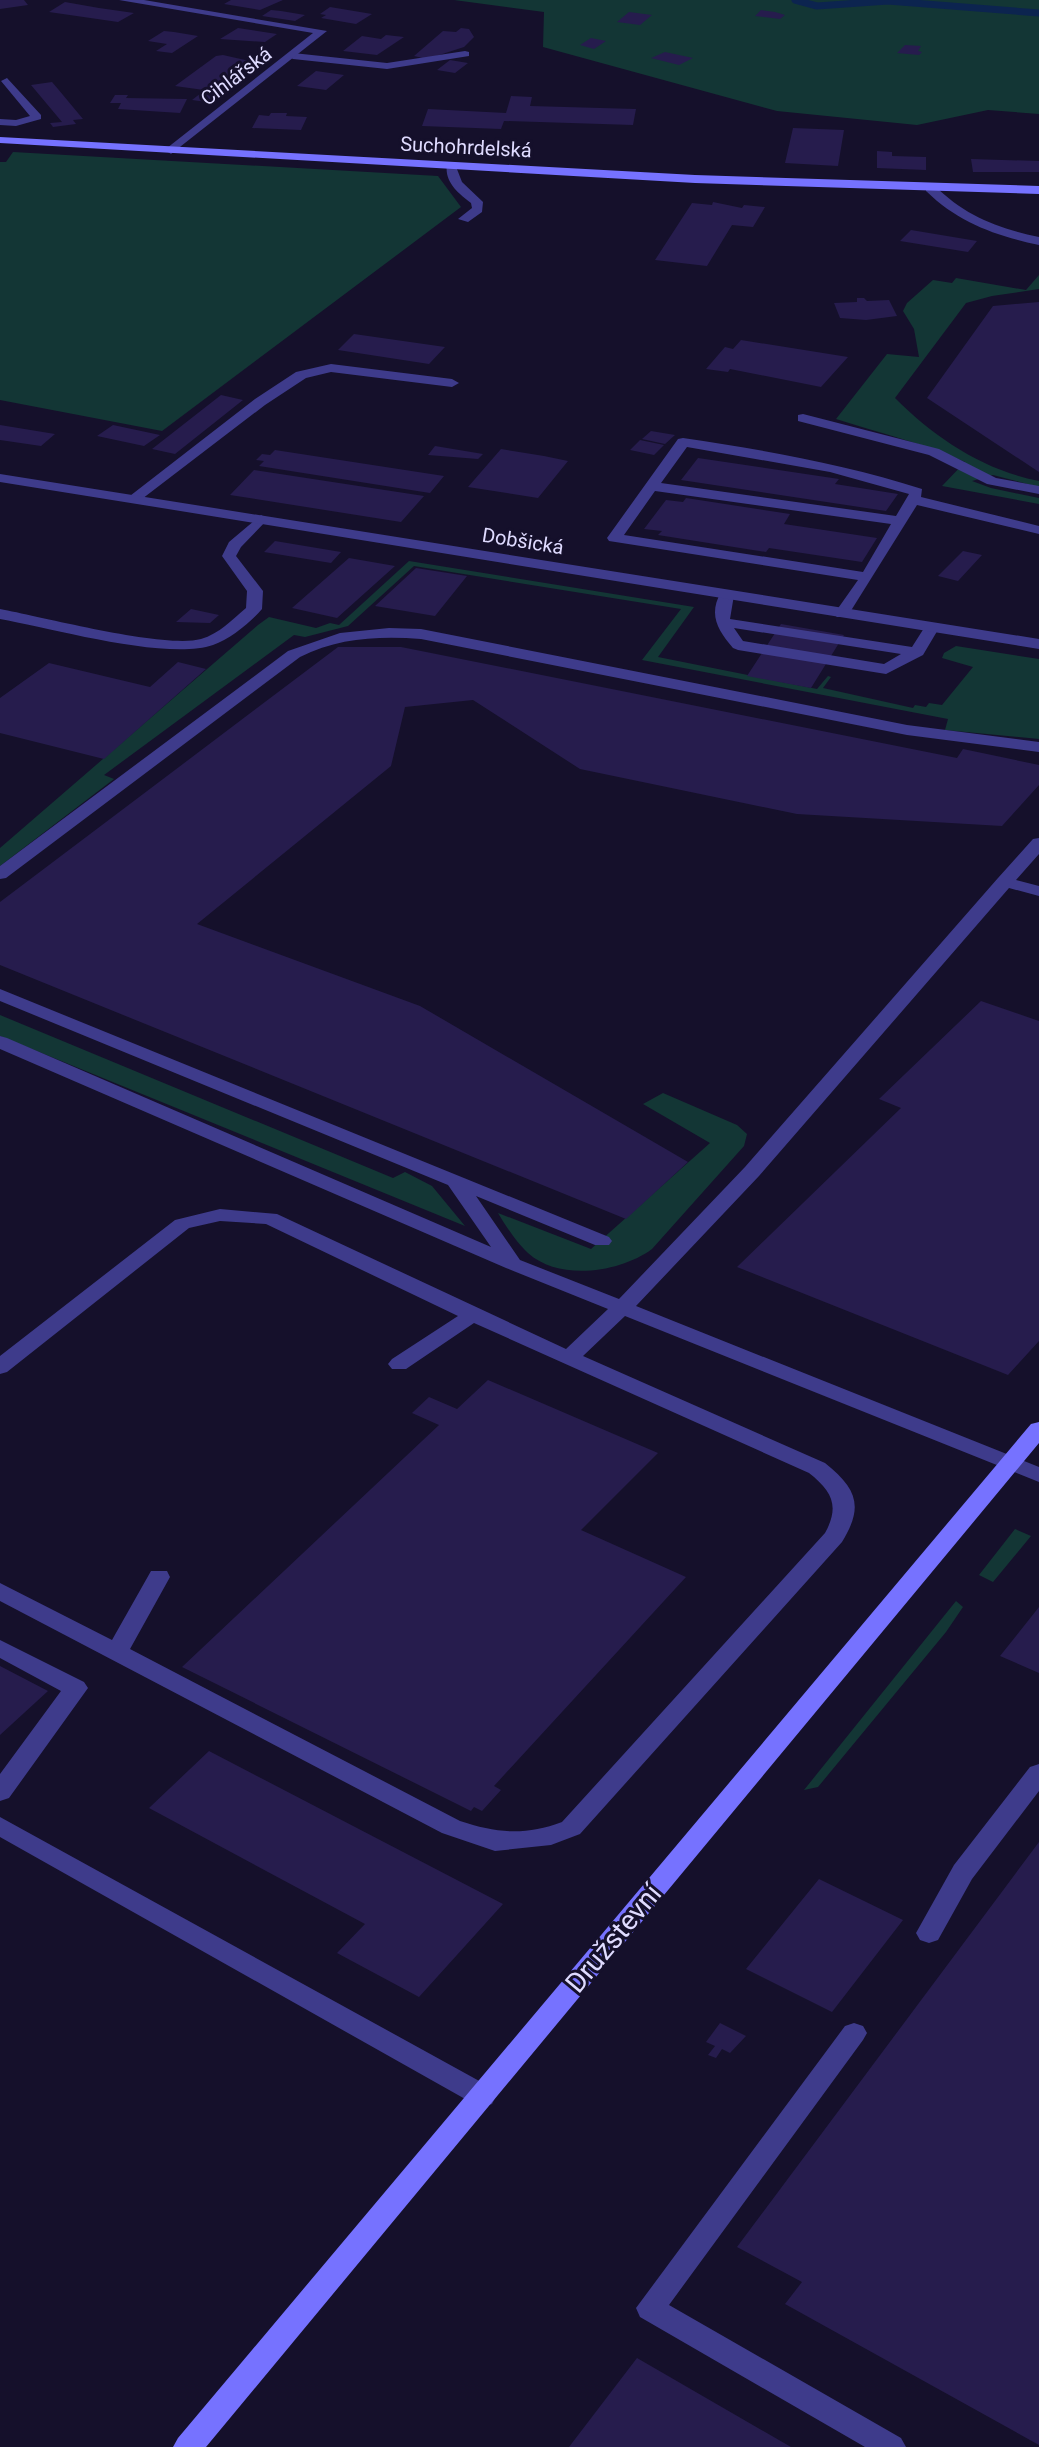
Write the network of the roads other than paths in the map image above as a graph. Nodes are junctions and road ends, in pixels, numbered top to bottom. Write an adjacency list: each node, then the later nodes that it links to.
1 (124, 0): 3 (street, Cihlářská)
2 (465, 54): 3 (street)
3 (293, 56): 7 (street, Cihlářská)
4 (7, 81): 5 (street)
5 (0, 122)
6 (0, 140): 7 (main road, Suchohrdelská)
7 (171, 150): 8 (main road, Suchohrdelská)
8 (451, 167): 9 (main road, Suchohrdelská); 11 (street)
9 (930, 188): 10 (main road, Suchohrdelská); 12 (street)
10 (1039, 190)
11 (464, 219)
12 (1039, 241)
13 (452, 383): 18 (street)
14 (803, 418): 17 (street)
15 (0, 478): 18 (street, Dobšická)
16 (651, 486): 19 (street); 21 (street); 23 (street)
17 (1039, 490)
18 (133, 499): 20 (street, Dobšická)
19 (912, 499): 21 (street); 22 (street)
20 (261, 519): 24 (street, Dobšická); 25 (street)
21 (900, 521): 23 (street)
22 (1039, 530)
23 (867, 577): 26 (street)
24 (726, 595): 26 (street, Dobšická); 28 (street)
25 (0, 614)
26 (842, 614): 27 (street, Dobšická)
27 (931, 628): 29 (street, Dobšická); 30 (street)
28 (729, 633): 30 (street); 30 (street)
29 (1039, 644)
30 (911, 656)
31 (1039, 747): 33 (street)
32 (1039, 843): 34 (street)
33 (0, 874)
34 (1004, 882): 35 (street); 41 (street)
35 (1039, 891)
36 (0, 994): 38 (street)
37 (0, 1042): 40 (street)
38 (454, 1179): 39 (street); 40 (street)
39 (602, 1241)
40 (513, 1264): 41 (street)
41 (623, 1308): 43 (street); 47 (street)
42 (473, 1315): 43 (street); 44 (street); 45 (street)
43 (569, 1358): 52 (street)
44 (399, 1364)
45 (0, 1367)
46 (1039, 1429): 47 (main road, Družstevní)
47 (1009, 1463): 48 (street); 58 (main road, Družstevní)
48 (1039, 1475)
49 (159, 1577): 52 (street)
50 (0, 1591): 52 (street)
51 (0, 1648): 54 (street)
52 (117, 1652)
53 (1039, 1773): 56 (street)
54 (0, 1792)
55 (0, 1826): 58 (street)
56 (929, 1933)
57 (854, 2033): 60 (street)
58 (483, 2096): 59 (main road, Družstevní)
59 (188, 2447)
60 (891, 2447)

